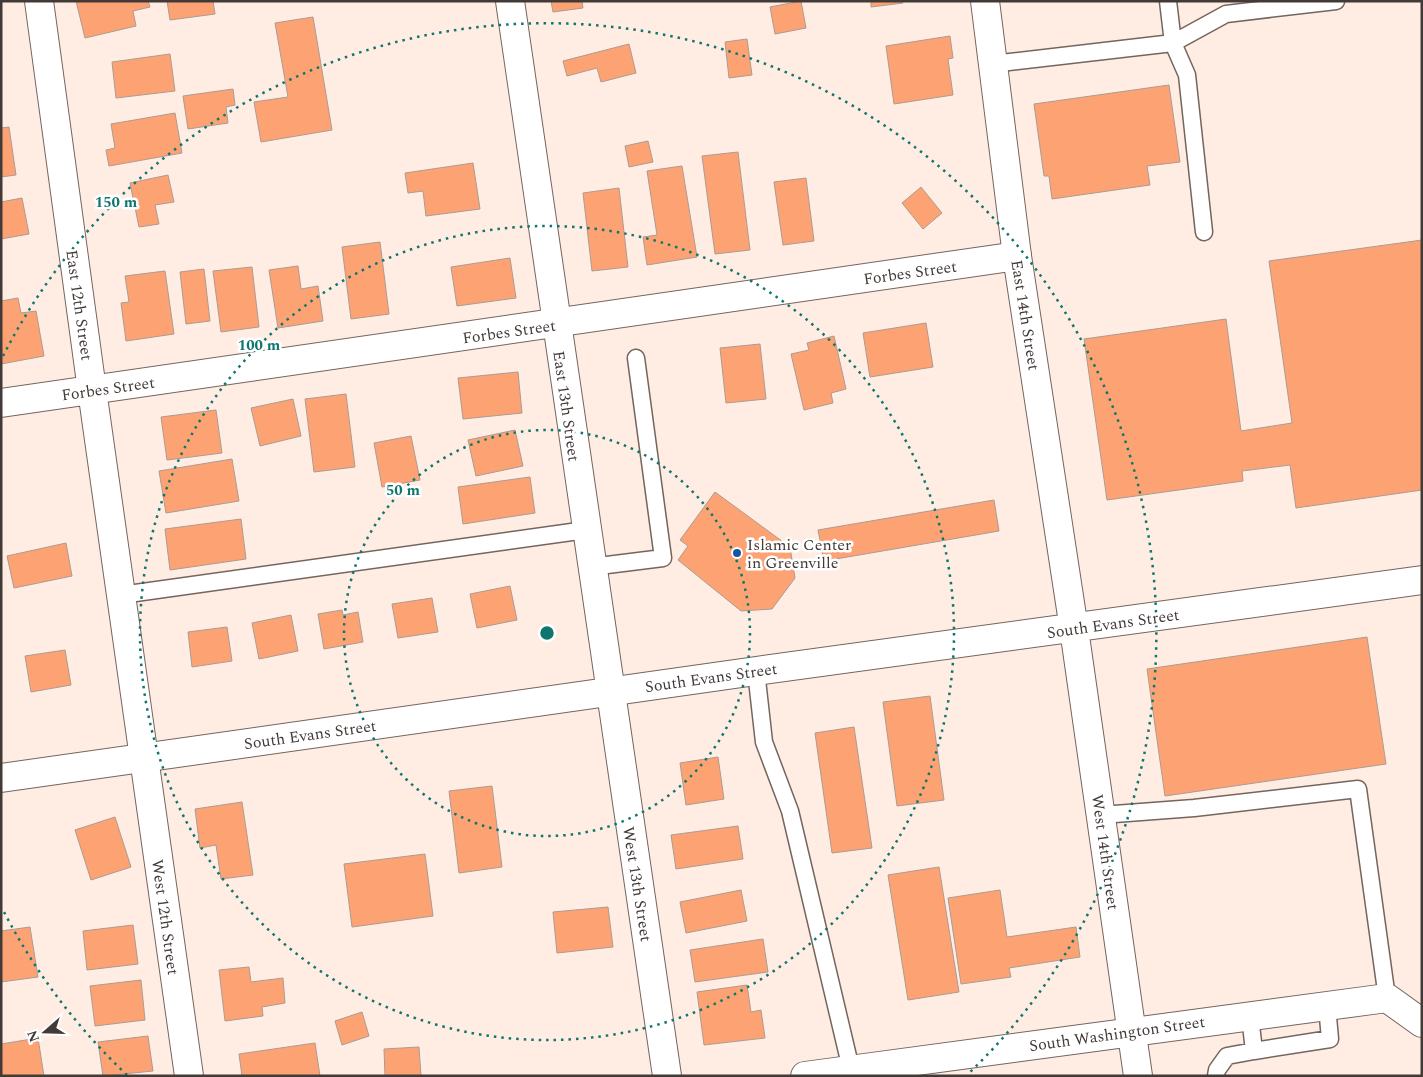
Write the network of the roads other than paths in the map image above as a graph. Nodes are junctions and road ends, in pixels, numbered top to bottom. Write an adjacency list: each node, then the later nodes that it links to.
1 (39, 1): 12 (street, East 12th Street)
2 (510, 1): 10 (street, East 13th Street)
3 (986, 1): 7 (street, East 14th Street)
4 (1168, 1): 6 (lane)
5 (1336, 1): 6 (lane)
6 (1173, 43): 7 (lane); 8 (lane)
7 (992, 64): 9 (street, East 14th Street)
8 (1204, 232)
9 (1017, 256): 10 (street, Forbes Street); 18 (street, East 14th Street)
10 (556, 324): 12 (street, Forbes Street); 14 (street, East 13th Street)
11 (636, 358): 15 (lane)
12 (92, 390): 13 (street, Forbes Street); 17 (street, East 12th Street)
13 (1, 403)
14 (586, 530): 15 (street, East 13th Street); 17 (lane)
15 (591, 567): 20 (street, East 13th Street)
16 (1422, 580): 18 (street, South Evans Street)
17 (121, 595): 21 (street, East 12th Street)
18 (1074, 629): 19 (street, South Evans Street); 23 (street, West 14th Street)
19 (756, 671): 20 (street, South Evans Street); 30 (lane)
20 (609, 691): 21 (street, South Evans Street); 32 (street, West 13th Street)
21 (143, 757): 22 (street, South Evans Street); 31 (street, West 12th Street)
22 (1, 778)
23 (1101, 815): 24 (lane); 28 (street, West 14th Street)
24 (1387, 998): 25 (street, South Washington Street); 27 (street)
25 (1327, 1006): 26 (street, South Washington Street); 29 (lane)
26 (1250, 1016): 28 (street, South Washington Street); 29 (lane)
27 (1422, 1023)
28 (1132, 1031): 30 (street, South Washington Street); 34 (street, West 14th Street)
29 (1254, 1051): 35 (lane)
30 (851, 1069): 33 (street, South Washington Street)
31 (189, 1076)
32 (667, 1076)
33 (805, 1076)
34 (1138, 1076)
35 (1216, 1076)

